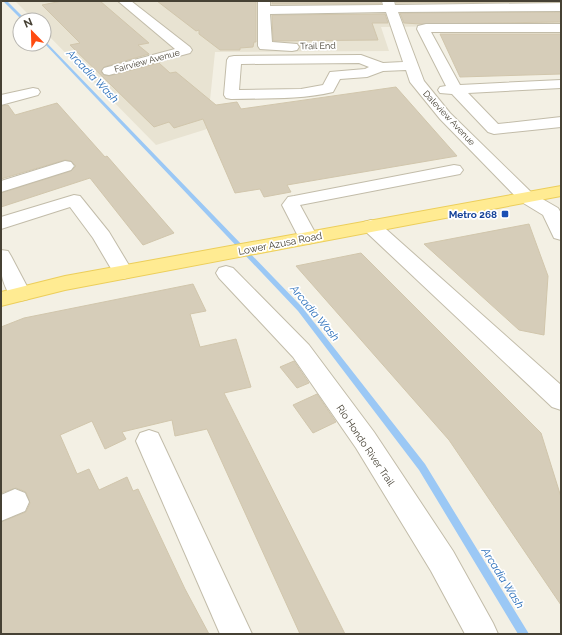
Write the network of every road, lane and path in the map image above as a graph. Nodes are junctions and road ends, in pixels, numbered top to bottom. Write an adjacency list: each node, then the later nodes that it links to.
1 (124, 1): 9 (street, Fairview Avenue)
2 (389, 5): 3 (street); 4 (street); 7 (street, Daleview Avenue)
3 (264, 6): 6 (street, Trail End)
4 (561, 7)
5 (561, 28): 11 (street)
6 (304, 46)
7 (411, 66): 8 (street); 13 (street, Daleview Avenue)
8 (381, 67): 8 (street)
9 (108, 71)
10 (561, 84): 11 (street)
11 (455, 89): 13 (street); 15 (street)
12 (32, 92): 14 (street)
13 (424, 92): 20 (street, Daleview Avenue)
14 (1, 100)
15 (561, 122)
16 (65, 166): 18 (street)
17 (454, 170): 24 (street)
18 (1, 187)
19 (561, 191): 20 (main road, Lower Azusa Road)
20 (526, 198): 22 (main road, Lower Azusa Road); 23 (street, Daleview Avenue)
21 (1, 223): 27 (street)
22 (371, 226): 24 (main road, Lower Azusa Road); 29 (street)
23 (561, 234)
24 (308, 238): 26 (main road, Lower Azusa Road)
25 (1, 256): 28 (street)
26 (222, 264): 27 (main road, Lower Azusa Road); 32 (street, Rio Hondo River Trail)
27 (122, 272): 28 (main road, Lower Azusa Road)
28 (10, 297)
29 (561, 400)
30 (149, 441): 31 (street)
31 (236, 634)
32 (482, 634)

